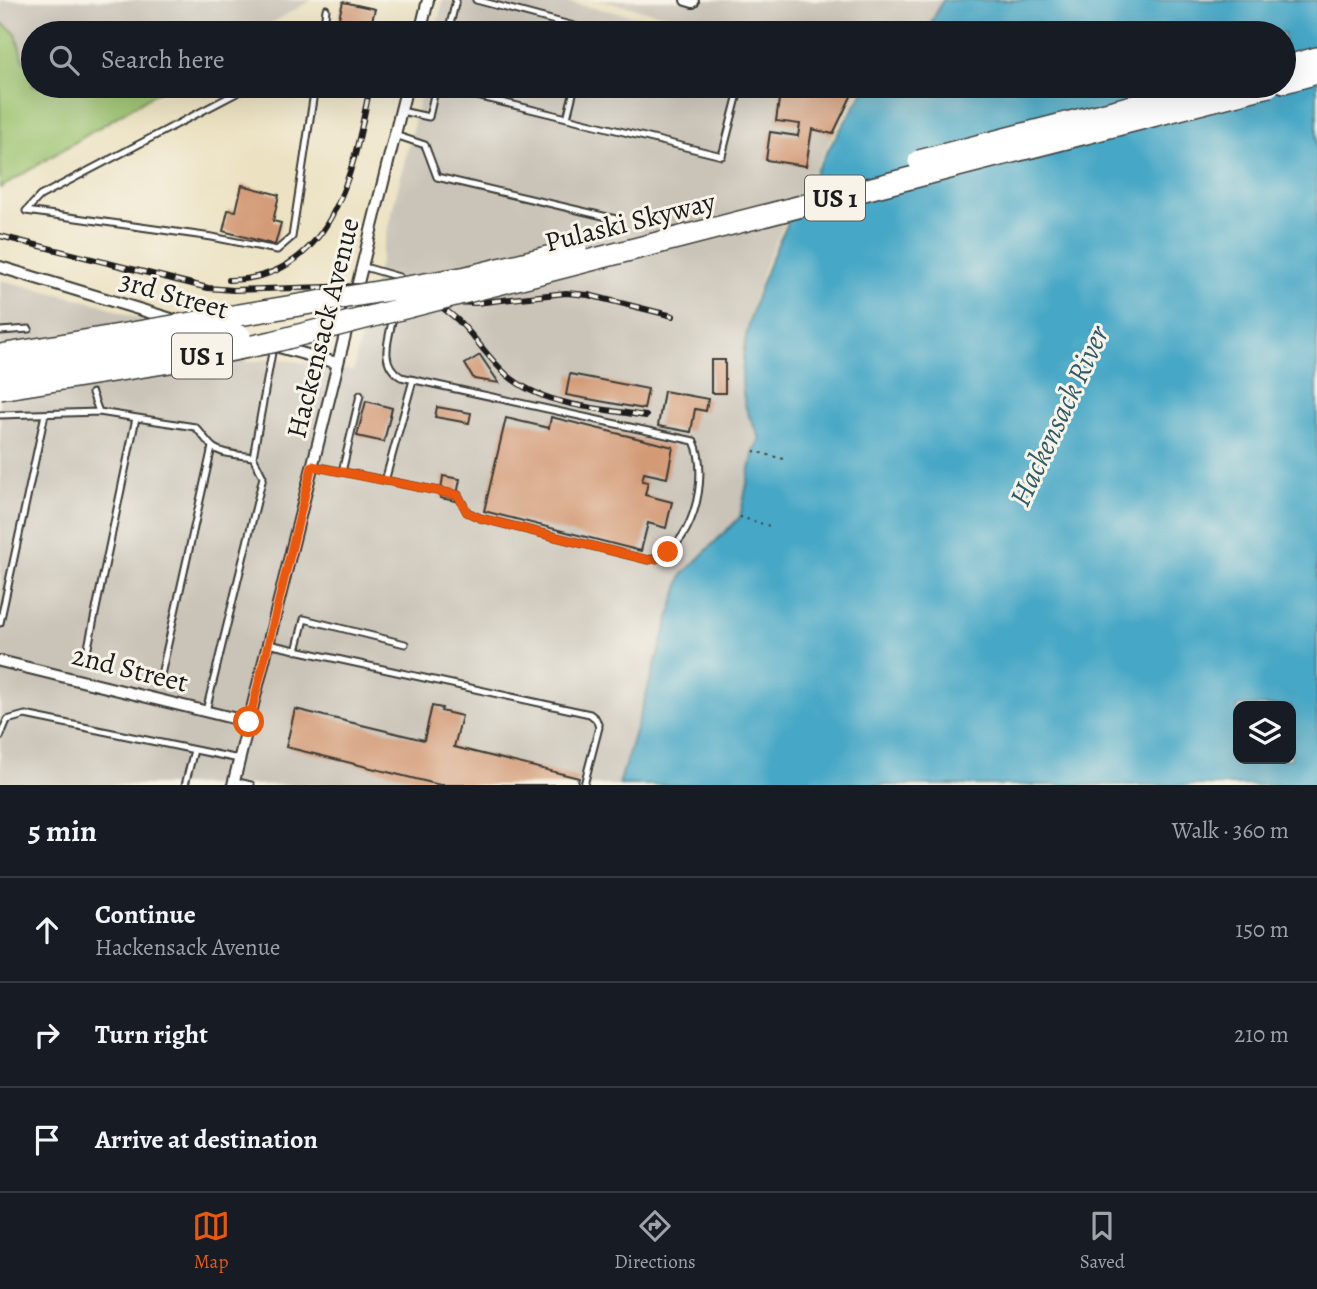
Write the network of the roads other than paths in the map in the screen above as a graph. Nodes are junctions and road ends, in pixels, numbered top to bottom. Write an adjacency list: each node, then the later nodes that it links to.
1 (428, 0): 6 (street)
2 (456, 0): 7 (lane)
3 (476, 0): 8 (lane)
4 (326, 9): 5 (lane)
5 (324, 21)
6 (423, 21)
7 (452, 21)
8 (555, 21)
9 (1317, 58): 10 (highway)
10 (1296, 64)
11 (1317, 73): 12 (highway)
12 (1296, 79)
13 (227, 98): 14 (lane)
14 (313, 98)
15 (404, 98): 22 (street, Hackensack Avenue)
16 (433, 98): 22 (lane)
17 (485, 98): 23 (lane)
18 (572, 98): 23 (lane)
19 (737, 98): 23 (lane)
20 (1164, 98): 28 (highway, Pulaski Skyway / US 1, bridge)
21 (1221, 98): 29 (highway, Pulaski Skyway / US 1, bridge)
22 (401, 111): 24 (street, Hackensack Avenue)
23 (566, 118)
24 (394, 135): 25 (lane); 26 (street, Hackensack Avenue)
25 (617, 219)
26 (361, 266): 29 (lane); 35 (street, Hackensack Avenue)
27 (0, 267): 33 (street, 3rd Street)
28 (375, 293): 32 (highway, bridge); 34 (highway, Pulaski Skyway / US 1, bridge)
29 (397, 302): 32 (highway, bridge); 37 (lane); 38 (highway, Pulaski Skyway / US 1, bridge)
30 (29, 329): 31 (lane)
31 (0, 331)
32 (176, 344): 36 (highway, bridge)
33 (273, 346): 35 (street, 3rd Street); 46 (lane)
34 (0, 355)
35 (337, 363): 47 (street, Hackensack Avenue)
36 (0, 372)
37 (413, 380): 49 (lane); 49 (lane)
38 (0, 389)
39 (92, 393): 41 (lane)
40 (360, 395): 48 (lane)
41 (99, 412): 42 (lane); 44 (lane)
42 (46, 414): 43 (lane); 50 (lane)
43 (0, 415)
44 (136, 418): 45 (lane); 54 (lane)
45 (212, 447): 46 (lane); 56 (lane)
46 (253, 457): 57 (lane)
47 (312, 466): 48 (lane); 51 (street, Hackensack Avenue)
48 (342, 472): 49 (lane)
49 (385, 481)
50 (0, 623)
51 (268, 644): 53 (lane); 58 (street, Hackensack Avenue)
52 (405, 644): 53 (lane)
53 (296, 651): 65 (lane)
54 (86, 657)
55 (0, 661): 57 (street, 2nd Street)
56 (162, 675)
57 (206, 711): 58 (street, 2nd Street)
58 (249, 722): 61 (street, Hackensack Avenue)
59 (0, 737): 60 (lane)
60 (194, 750): 61 (lane); 63 (lane)
61 (239, 759): 62 (street, Hackensack Avenue)
62 (234, 783): 64 (lane)
63 (185, 785)
64 (251, 785)
65 (584, 785)

